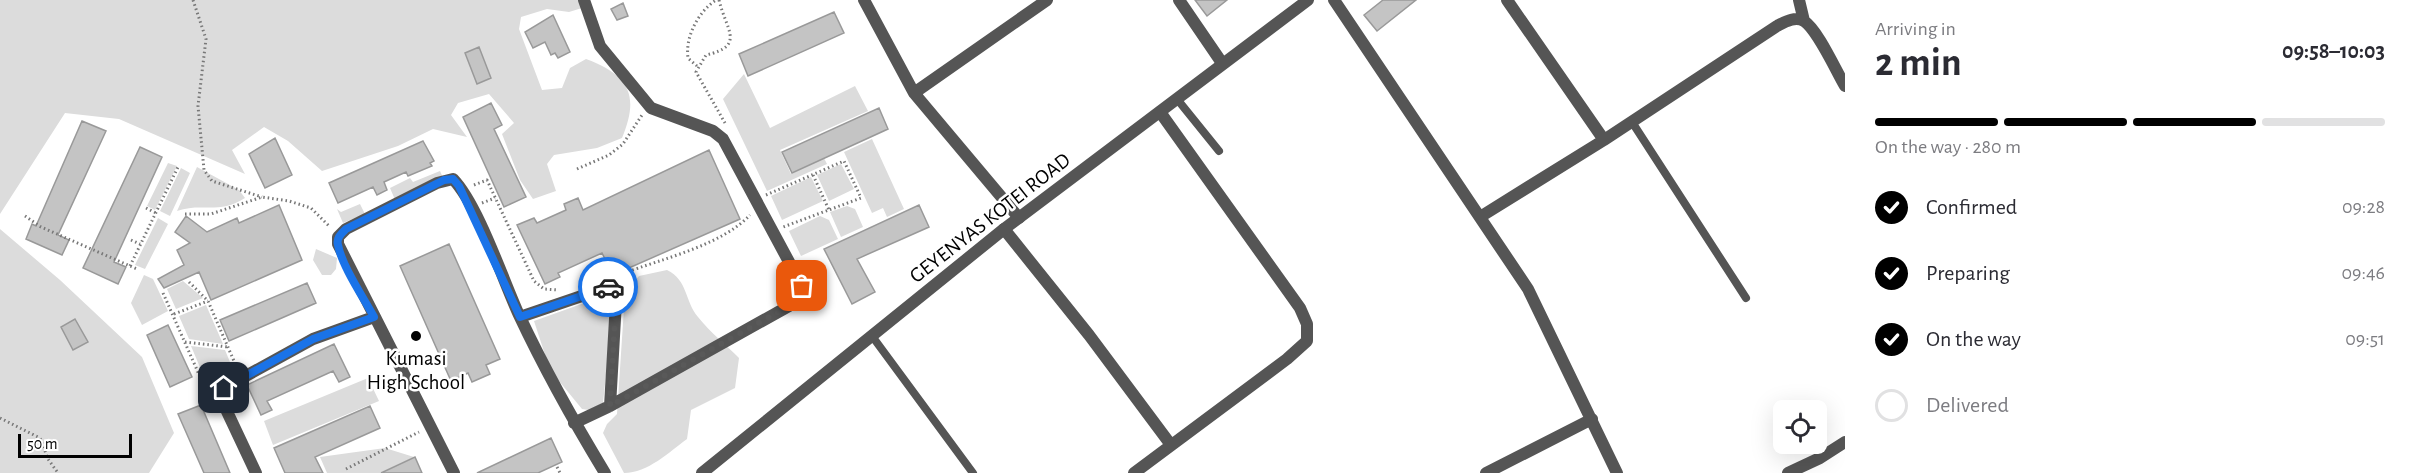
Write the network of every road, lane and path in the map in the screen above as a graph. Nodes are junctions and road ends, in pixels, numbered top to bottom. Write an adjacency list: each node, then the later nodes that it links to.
1 (193, 0): 27 (path)
2 (584, 0): 17 (street)
3 (718, 0): 13 (path); 13 (path)
4 (864, 0): 15 (street)
5 (1047, 0): 15 (street)
6 (1179, 0): 12 (street)
7 (1308, 0): 12 (street, GEYENYAS KOTEI ROAD)
8 (1334, 0): 34 (street)
9 (1507, 0): 21 (street)
10 (1799, 0): 11 (street)
11 (1804, 21): 14 (street); 19 (street)
12 (1221, 63): 16 (street, GEYENYAS KOTEI ROAD)
13 (698, 66): 20 (path)
14 (1845, 86)
15 (914, 93): 35 (street)
16 (1177, 99): 18 (street, GEYENYAS KOTEI ROAD); 22 (lane)
17 (651, 108): 24 (path); 28 (street)
18 (1160, 112): 35 (street, GEYENYAS KOTEI ROAD); 63 (street)
19 (1632, 122): 21 (street); 47 (lane)
20 (727, 125)
21 (1604, 140): 34 (street)
22 (1219, 151)
23 (179, 165): 31 (path)
24 (577, 169)
25 (813, 175): 28 (path); 30 (path); 30 (path)
26 (462, 192): 38 (street); 45 (path); 51 (street)
27 (262, 197): 32 (path); 38 (path)
28 (756, 199): 37 (street); 43 (path)
29 (146, 208): 31 (path)
30 (829, 210): 37 (path)
31 (156, 213): 40 (path)
32 (185, 214)
33 (25, 216): 41 (path)
34 (1480, 217): 59 (street)
35 (1019, 218): 36 (street, GEYENYAS KOTEI ROAD)
36 (1004, 229): 52 (street, GEYENYAS KOTEI ROAD); 63 (street)
37 (773, 231): 57 (street)
38 (338, 237): 50 (street)
39 (131, 240): 40 (path)
40 (140, 244): 41 (path)
41 (130, 266): 42 (path)
42 (137, 269)
43 (617, 276)
44 (189, 282): 48 (path)
45 (567, 290)
46 (163, 293): 49 (path)
47 (1746, 298)
48 (208, 301): 49 (path); 54 (path)
49 (173, 315): 53 (path)
50 (374, 317): 55 (street); 61 (street)
51 (520, 317): 57 (street); 60 (street)
52 (872, 336): 66 (street, GEYENYAS KOTEI ROAD); 72 (lane)
53 (185, 342): 54 (path); 56 (path)
54 (228, 347): 55 (path)
55 (242, 378): 56 (street)
56 (223, 403): 68 (street)
57 (610, 406): 60 (street)
58 (0, 418): 67 (path)
59 (1592, 419): 74 (street); 75 (street)
60 (574, 423): 71 (street)
61 (429, 426): 65 (path); 69 (street)
62 (1845, 442): 76 (street)
63 (1171, 445): 73 (street)
64 (557, 467): 70 (path)
65 (346, 469)
66 (704, 472)
67 (58, 473)
68 (256, 473)
69 (454, 473)
70 (560, 473)
71 (605, 473)
72 (973, 473)
73 (1134, 473)
74 (1485, 473)
75 (1617, 473)
76 (1788, 473)

